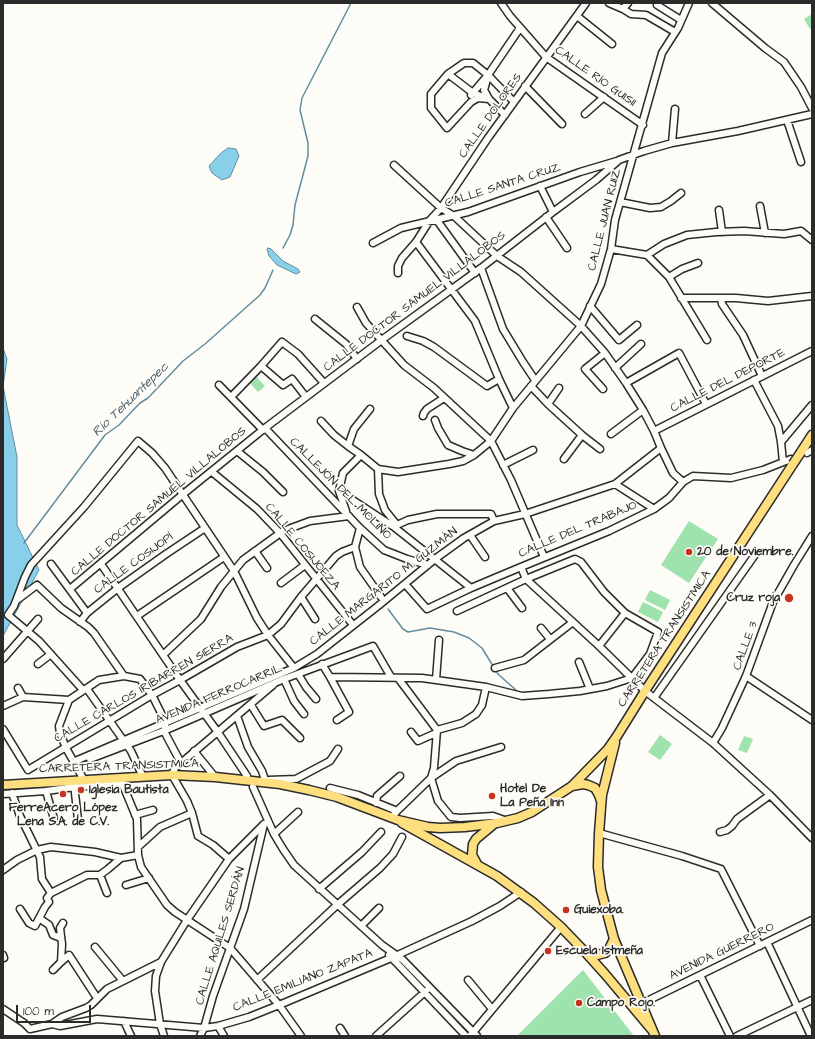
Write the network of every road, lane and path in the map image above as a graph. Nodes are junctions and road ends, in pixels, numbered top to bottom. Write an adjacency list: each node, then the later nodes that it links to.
1 (501, 3): 13 (street, CALLE RÍO GUISII)
2 (586, 3): 11 (street, CALLE DOLORES)
3 (610, 3): 10 (street)
4 (628, 3): 10 (street)
5 (689, 3): 12 (street, CALLE JUAN RUIZ)
6 (712, 3): 9 (street)
7 (724, 3): 9 (street)
8 (656, 5): 12 (street)
9 (719, 8): 24 (street)
10 (623, 9): 14 (street)
11 (577, 16): 15 (street); 16 (street, CALLE DOLORES)
12 (681, 20): 14 (street, CALLE JUAN RUIZ)
13 (520, 28): 16 (street, CALLE RÍO GUISII); 18 (street)
14 (675, 32): 32 (street, CALLE JUAN RUIZ)
15 (612, 44)
16 (546, 57): 19 (street, CALLE DOLORES); 21 (street, CALLE RÍO GUISII)
17 (448, 74): 18 (street); 20 (street); 26 (street)
18 (488, 75): 20 (street); 22 (street); 23 (street)
19 (525, 86): 23 (street, CALLE DOLORES); 31 (street)
20 (473, 93): 22 (street); 26 (street)
21 (604, 98): 27 (street); 32 (street, CALLE RÍO GUISII)
22 (489, 99): 26 (street); 29 (street)
23 (514, 102): 29 (street, CALLE DOLORES)
24 (812, 108)
25 (675, 109): 33 (street)
26 (463, 110)
27 (585, 114)
28 (812, 114): 30 (street, CALLE DOCTOR SAMUEL VILLALOBOS)
29 (505, 115): 42 (street, CALLE DOLORES)
30 (787, 120): 33 (street, CALLE DOCTOR SAMUEL VILLALOBOS); 36 (street)
31 (562, 124)
32 (643, 125): 34 (street, CALLE JUAN RUIZ)
33 (672, 144): 34 (street, CALLE DOCTOR SAMUEL VILLALOBOS)
34 (632, 156): 35 (street, CALLE DOCTOR SAMUEL VILLALOBOS); 40 (street, CALLE JUAN RUIZ)
35 (619, 160): 38 (street, CALLE SANTA CRUZ); 44 (street, CALLE DOCTOR SAMUEL VILLALOBOS)
36 (801, 162)
37 (394, 165): 42 (street)
38 (540, 186): 44 (street); 45 (street, CALLE SANTA CRUZ)
39 (681, 192): 40 (street)
40 (620, 202): 54 (street, CALLE JUAN RUIZ)
41 (760, 206): 49 (street)
42 (441, 208): 45 (street); 47 (street, CALLE DOLORES)
43 (718, 210): 48 (street)
44 (553, 212): 46 (street, CALLE DOCTOR SAMUEL VILLALOBOS)
45 (454, 216): 47 (street, CALLE SANTA CRUZ); 56 (street)
46 (546, 217): 53 (street); 56 (street, CALLE DOCTOR SAMUEL VILLALOBOS)
47 (433, 220): 51 (street, CALLE DOLORES); 52 (street, CALLE SANTA CRUZ); 59 (street)
48 (722, 232): 49 (street); 55 (street)
49 (765, 233): 50 (street)
50 (812, 240)
51 (416, 242): 60 (street, CALLE DOLORES); 62 (street)
52 (373, 243)
53 (567, 248)
54 (611, 249): 55 (street); 66 (street, CALLE JUAN RUIZ)
55 (647, 254): 61 (street)
56 (497, 256): 58 (street, CALLE DOCTOR SAMUEL VILLALOBOS); 70 (street)
57 (698, 263): 61 (street)
58 (482, 268): 59 (street, CALLE DOCTOR SAMUEL VILLALOBOS); 82 (street)
59 (475, 273): 62 (street, CALLE DOCTOR SAMUEL VILLALOBOS)
60 (398, 274)
61 (669, 277): 64 (street)
62 (452, 290): 73 (street, CALLE DOCTOR SAMUEL VILLALOBOS); 81 (street)
63 (812, 296): 65 (street)
64 (681, 298): 65 (street); 72 (street)
65 (721, 298): 80 (street)
66 (590, 306): 69 (street); 70 (street, CALLE JUAN RUIZ)
67 (357, 307): 73 (street)
68 (315, 319): 77 (street)
69 (637, 325)
70 (581, 326): 76 (street); 82 (street, CALLE JUAN RUIZ)
71 (407, 336): 81 (street)
72 (707, 340)
73 (384, 343): 77 (street, CALLE DOCTOR SAMUEL VILLALOBOS); 92 (street)
74 (641, 344): 79 (street)
75 (812, 351): 80 (street, CALLE DEL DEPORTE)
76 (604, 353): 79 (street); 89 (street)
77 (357, 359): 84 (street, CALLE DOCTOR SAMUEL VILLALOBOS)
78 (261, 366): 84 (street); 90 (street); 91 (street)
79 (615, 368): 85 (street)
80 (762, 376): 83 (street, CALLE DEL DEPORTE)
81 (499, 379): 96 (street)
82 (535, 380): 87 (street, CALLE JUAN RUIZ)
83 (754, 380): 94 (street, CALLE DEL DEPORTE); 108 (street)
84 (324, 383): 91 (street, CALLE DOCTOR SAMUEL VILLALOBOS)
85 (626, 383): 94 (street); 98 (street)
86 (219, 385): 90 (street, CALLEJÓN DEL MOLINO)
87 (531, 386): 93 (street); 96 (street, CALLE JUAN RUIZ)
88 (559, 388): 93 (street)
89 (603, 389)
90 (231, 397): 102 (street, CALLEJÓN DEL MOLINO)
91 (306, 397): 102 (street, CALLE DOCTOR SAMUEL VILLALOBOS)
92 (444, 398): 99 (street); 107 (street)
93 (548, 404): 105 (street)
94 (706, 404): 103 (street, CALLE DEL DEPORTE)
95 (812, 405): 108 (street)
96 (513, 408): 107 (street, CALLE JUAN RUIZ)
97 (370, 409): 109 (street)
98 (643, 410): 103 (street); 104 (street)
99 (423, 416)
100 (435, 420): 116 (street)
101 (321, 421): 109 (street)
102 (264, 429): 112 (street, CALLE DOCTOR SAMUEL VILLALOBOS); 129 (street, CALLEJÓN DEL MOLINO)
103 (654, 431): 110 (street)
104 (610, 434)
105 (582, 435): 111 (street); 117 (street)
106 (812, 435): 114 (main road, CARRETERA TRANSISTMICA)
107 (491, 441): 116 (street, CALLE JUAN RUIZ); 120 (street)
108 (781, 442): 119 (street)
109 (348, 446): 115 (street)
110 (661, 448): 123 (street); 124 (street, CALLE MARGARITO M. GUZMÁN)
111 (600, 449)
112 (238, 450): 122 (street, CALLE DOCTOR SAMUEL VILLALOBOS); 126 (street)
113 (533, 450): 120 (street)
114 (807, 452): 118 (main road, CARRETERA TRANSISTMICA, bridge)
115 (361, 455): 121 (street); 125 (street)
116 (474, 455): 121 (street, CALLE JUAN RUIZ)
117 (564, 459)
118 (792, 461): 119 (street); 202 (main road, CARRETERA TRANSISTMICA)
119 (783, 462): 123 (street)
120 (503, 465): 130 (street)
121 (378, 469): 132 (street)
122 (212, 472): 127 (street, CALLE DOCTOR SAMUEL VILLALOBOS); 135 (street, CALLE COSIJOEZA)
123 (683, 482): 128 (street, CALLE DEL TRABAJO)
124 (615, 484): 128 (street); 130 (street, CALLE MARGARITO M. GUZMÁN)
125 (339, 491): 129 (street); 132 (street)
126 (283, 492)
127 (182, 495): 133 (street); 146 (street, CALLE DOCTOR SAMUEL VILLALOBOS); 162 (street)
128 (654, 509): 142 (street, CALLE DEL TRABAJO)
129 (348, 514): 134 (street, CALLEJÓN DEL MOLINO); 135 (street)
130 (525, 514): 131 (street, CALLE MARGARITO M. GUZMÁN); 142 (street)
131 (494, 521): 132 (street); 136 (street, CALLE MARGARITO M. GUZMÁN)
132 (395, 526): 144 (street)
133 (205, 528): 143 (street); 156 (street, CALLE COSIJOPÍ)
134 (360, 528): 138 (street); 148 (street, CALLEJÓN DEL MOLINO)
135 (280, 533): 139 (street); 147 (street, CALLE COSIJOEZA)
136 (470, 535): 141 (street); 144 (street, CALLE MARGARITO M. GUZMÁN)
137 (812, 536): 189 (street, CALLE 3)
138 (355, 547): 152 (street, CALLE CARLOS IRIBARREN SIERRA); 161 (street)
139 (255, 551): 150 (street); 151 (street)
140 (758, 552): 205 (street)
141 (485, 556)
142 (544, 556): 149 (street, CALLE DEL TRABAJO)
143 (224, 557): 151 (street); 167 (street)
144 (435, 559): 148 (street, CALLE MARGARITO M. GUZMÁN); 157 (street)
145 (51, 564): 159 (street)
146 (101, 564): 156 (street); 159 (street, CALLE DOCTOR SAMUEL VILLALOBOS)
147 (305, 565): 152 (street, CALLE COSIJOEZA); 154 (street)
148 (428, 565): 155 (street, CALLE MARGARITO M. GUZMÁN)
149 (521, 566): 153 (street); 157 (street, CALLE DEL TRABAJO)
150 (267, 568)
151 (234, 570): 175 (street); 180 (street)
152 (316, 579): 160 (street, CALLE CARLOS IRIBARREN SIERRA); 172 (street, CALLE COSIJOEZA)
153 (526, 579): 158 (street); 166 (street); 171 (street)
154 (281, 583)
155 (405, 584): 157 (street, CALLE DEL TRABAJO); 172 (street, CALLE MARGARITO M. GUZMÁN)
156 (118, 588): 165 (street, CALLE COSIJOPÍ); 167 (street)
157 (471, 588)
158 (507, 588): 163 (street); 164 (street)
159 (70, 589): 165 (street)
160 (301, 597): 169 (street); 175 (street, CALLE CARLOS IRIBARREN SIERRA)
161 (381, 597)
162 (16, 601): 170 (street); 174 (street)
163 (522, 608)
164 (457, 611)
165 (87, 612): 170 (street, CALLE COSIJOPÍ)
166 (625, 613): 178 (street); 193 (street)
167 (137, 616): 180 (street)
168 (38, 619): 174 (street)
169 (315, 619)
170 (80, 622): 188 (street)
171 (573, 622): 176 (street); 178 (street)
172 (353, 625): 185 (street, CALLE MARGARITO M. GUZMÁN)
173 (541, 628): 176 (street)
174 (27, 631): 179 (street); 181 (street)
175 (268, 635): 185 (street); 195 (street, CALLE CARLOS IRIBARREN SIERRA)
176 (550, 639): 186 (street)
177 (439, 640): 196 (street)
178 (599, 646): 193 (street)
179 (51, 654): 183 (street); 200 (street)
180 (163, 655): 195 (street)
181 (3, 659)
182 (579, 662): 201 (street)
183 (38, 664)
184 (322, 664): 187 (street, AVENIDA FERROCARRIL); 190 (street); 191 (street, AVENIDA FERROCARRIL)
185 (294, 668): 210 (street, CALLE MARGARITO M. GUZMÁN)
186 (496, 668)
187 (298, 674): 194 (street, AVENIDA FERROCARRIL); 206 (street)
188 (124, 676): 200 (street); 203 (street)
189 (746, 676): 215 (street); 225 (street, CALLE 3)
190 (330, 677): 191 (street); 214 (street)
191 (391, 677): 192 (street)
192 (398, 678): 196 (street); 219 (street)
193 (632, 678): 201 (street); 202 (street)
194 (284, 679): 197 (street, AVENIDA FERROCARRIL); 212 (street)
195 (180, 680): 203 (street, CALLE CARLOS IRIBARREN SIERRA); 210 (street)
196 (436, 680): 198 (street)
197 (276, 683): 208 (street); 211 (street, AVENIDA FERROCARRIL)
198 (486, 687): 201 (street); 219 (street)
199 (18, 688): 204 (street)
200 (85, 689): 207 (street); 216 (street)
201 (590, 689)
202 (645, 691): 205 (street); 222 (main road, CARRETERA TRANSISTMICA)
203 (152, 695): 216 (street, CALLE CARLOS IRIBARREN SIERRA); 217 (street)
204 (24, 697): 207 (street); 209 (street)
205 (654, 698): 225 (street)
206 (316, 699)
207 (69, 700): 227 (street)
208 (251, 705): 213 (street); 223 (street)
209 (3, 706)
210 (200, 708): 211 (street); 217 (street, CALLE MARGARITO M. GUZMÁN)
211 (204, 713): 217 (street, AVENIDA FERROCARRIL); 220 (street)
212 (304, 714)
213 (237, 716): 220 (street); 240 (street)
214 (337, 720)
215 (812, 720)
216 (109, 721): 224 (street); 227 (street, CALLE CARLOS IRIBARREN SIERRA)
217 (165, 727): 224 (street); 231 (street)
218 (3, 729): 227 (street, CALLE CARLOS IRIBARREN SIERRA)
219 (438, 730): 221 (street); 237 (street)
220 (217, 731): 229 (street); 234 (street)
221 (411, 732)
222 (617, 736): 243 (main road, CARRETERA TRANSISTMICA); 250 (main road, CARRETERA TRANSISTMICA)
223 (300, 738)
224 (125, 743): 230 (street); 236 (street)
225 (713, 743): 249 (street)
226 (501, 747): 237 (street)
227 (66, 748): 230 (street)
228 (338, 749): 240 (street)
229 (194, 751): 231 (street); 233 (street)
230 (74, 763): 238 (street)
231 (181, 763): 232 (street)
232 (172, 775): 233 (main road, CARRETERA TRANSISTMICA); 236 (main road, CARRETERA TRANSISTMICA); 254 (street)
233 (215, 776): 240 (main road, CARRETERA TRANSISTMICA)
234 (247, 776)
235 (400, 776): 251 (street)
236 (143, 777): 239 (main road, CARRETERA TRANSISTMICA)
237 (431, 778): 256 (street); 259 (street)
238 (84, 780): 239 (main road, CARRETERA TRANSISTMICA); 241 (main road, CARRETERA TRANSISTMICA)
239 (121, 781): 241 (street); 255 (street)
240 (266, 782): 256 (main road, CARRETERA TRANSISTMICA)
241 (74, 784): 242 (main road, CARRETERA TRANSISTMICA); 246 (street); 258 (street)
242 (3, 785)
243 (572, 786): 250 (main road); 259 (main road, CARRETERA TRANSISTMICA)
244 (254, 787): 260 (street)
245 (330, 788): 251 (street)
246 (46, 791): 247 (street); 257 (street)
247 (12, 793): 248 (street); 269 (street)
248 (3, 794)
249 (770, 795): 263 (street); 267 (street)
250 (601, 802): 264 (main road, CARRETERA TRANSISTMICA)
251 (376, 803): 256 (street)
252 (153, 810): 255 (street)
253 (298, 812): 265 (street)
254 (192, 813): 268 (street); 272 (street)
255 (135, 815): 268 (street)
256 (395, 816): 261 (main road, CARRETERA TRANSISTMICA); 273 (main road, CARRETERA TRANSISTMICA)
257 (54, 819)
258 (78, 820)
259 (507, 821): 261 (main road, CARRETERA TRANSISTMICA)
260 (266, 822): 265 (street); 272 (street); 297 (street, CALLE AQUILES SERDÁN)
261 (495, 823): 273 (main road)
262 (381, 832): 278 (street)
263 (720, 832)
264 (599, 833): 292 (main road, CARRETERA TRANSISTMICA); 295 (street)
265 (274, 834): 278 (street)
266 (402, 837): 282 (street)
267 (812, 838)
268 (138, 847): 270 (street)
269 (37, 850): 271 (street); 274 (street); 280 (street)
270 (138, 855): 271 (street); 276 (street)
271 (121, 858): 275 (street)
272 (228, 859): 286 (street)
273 (478, 864): 279 (main road, CARRETERA TRANSISTMICA)
274 (3, 870)
275 (100, 875): 280 (street); 281 (street)
276 (149, 878): 277 (street); 286 (street)
277 (126, 885)
278 (319, 889): 282 (street)
279 (521, 892): 290 (main road, CARRETERA TRANSISTMICA); 299 (street, CALLE EMILIANO ZAPATA)
280 (51, 893): 285 (street)
281 (107, 893)
282 (337, 905): 289 (street); 305 (street)
283 (379, 908): 289 (street)
284 (20, 910): 285 (street)
285 (39, 918): 291 (street)
286 (187, 920): 297 (street); 302 (street)
287 (812, 920): 293 (street, AVENIDA GUERRERO)
288 (63, 922): 291 (street)
289 (361, 926): 294 (street)
290 (561, 927): 298 (main road, CARRETERA TRANSISTMICA); 316 (street)
291 (61, 938): 301 (street)
292 (614, 939): 298 (main road); 312 (main road, CARRETERA TRANSISTMICA)
293 (767, 942): 295 (street, AVENIDA GUERRERO); 314 (street)
294 (382, 945): 299 (street); 300 (street)
295 (760, 946): 304 (street, AVENIDA GUERRERO)
296 (95, 947): 307 (street)
297 (230, 948): 305 (street); 321 (street, CALLE AQUILES SERDÁN)
298 (587, 954): 324 (main road, CARRETERA TRANSISTMICA)
299 (397, 955): 300 (street, CALLE EMILIANO ZAPATA); 308 (street)
300 (391, 958): 309 (street); 313 (street, CALLE EMILIANO ZAPATA)
301 (61, 962): 303 (street); 310 (street)
302 (161, 962): 307 (street); 319 (street)
303 (53, 970)
304 (700, 975): 312 (street, AVENIDA GUERRERO); 335 (street)
305 (257, 980): 313 (street)
306 (468, 980): 316 (street)
307 (123, 981): 310 (street)
308 (430, 987): 309 (street); 325 (street)
309 (424, 993): 333 (street); 334 (street)
310 (97, 998): 318 (street)
311 (812, 1000): 314 (street)
312 (641, 1004): 324 (main road, CARRETERA TRANSISTMICA)
313 (278, 1005): 320 (street, CALLE EMILIANO ZAPATA); 331 (street)
314 (797, 1007): 336 (street); 337 (street)
315 (3, 1009): 323 (street)
316 (492, 1009): 325 (street)
317 (124, 1021): 318 (street, CALLE EMILIANO ZAPATA); 319 (street, CALLE EMILIANO ZAPATA); 327 (street)
318 (52, 1024): 323 (street, CALLE EMILIANO ZAPATA)
319 (160, 1024): 321 (street, CALLE EMILIANO ZAPATA); 328 (street)
320 (218, 1026): 321 (street, CALLE EMILIANO ZAPATA); 330 (street)
321 (204, 1028): 329 (street, CALLE AQUILES SERDÁN)
322 (340, 1028): 332 (street)
323 (30, 1029): 326 (street)
324 (654, 1033)
325 (474, 1035)
326 (32, 1036)
327 (131, 1036)
328 (164, 1036)
329 (200, 1036)
330 (224, 1036)
331 (301, 1036)
332 (345, 1036)
333 (376, 1036)
334 (466, 1036)
335 (730, 1036)
336 (737, 1036)
337 (811, 1036)

